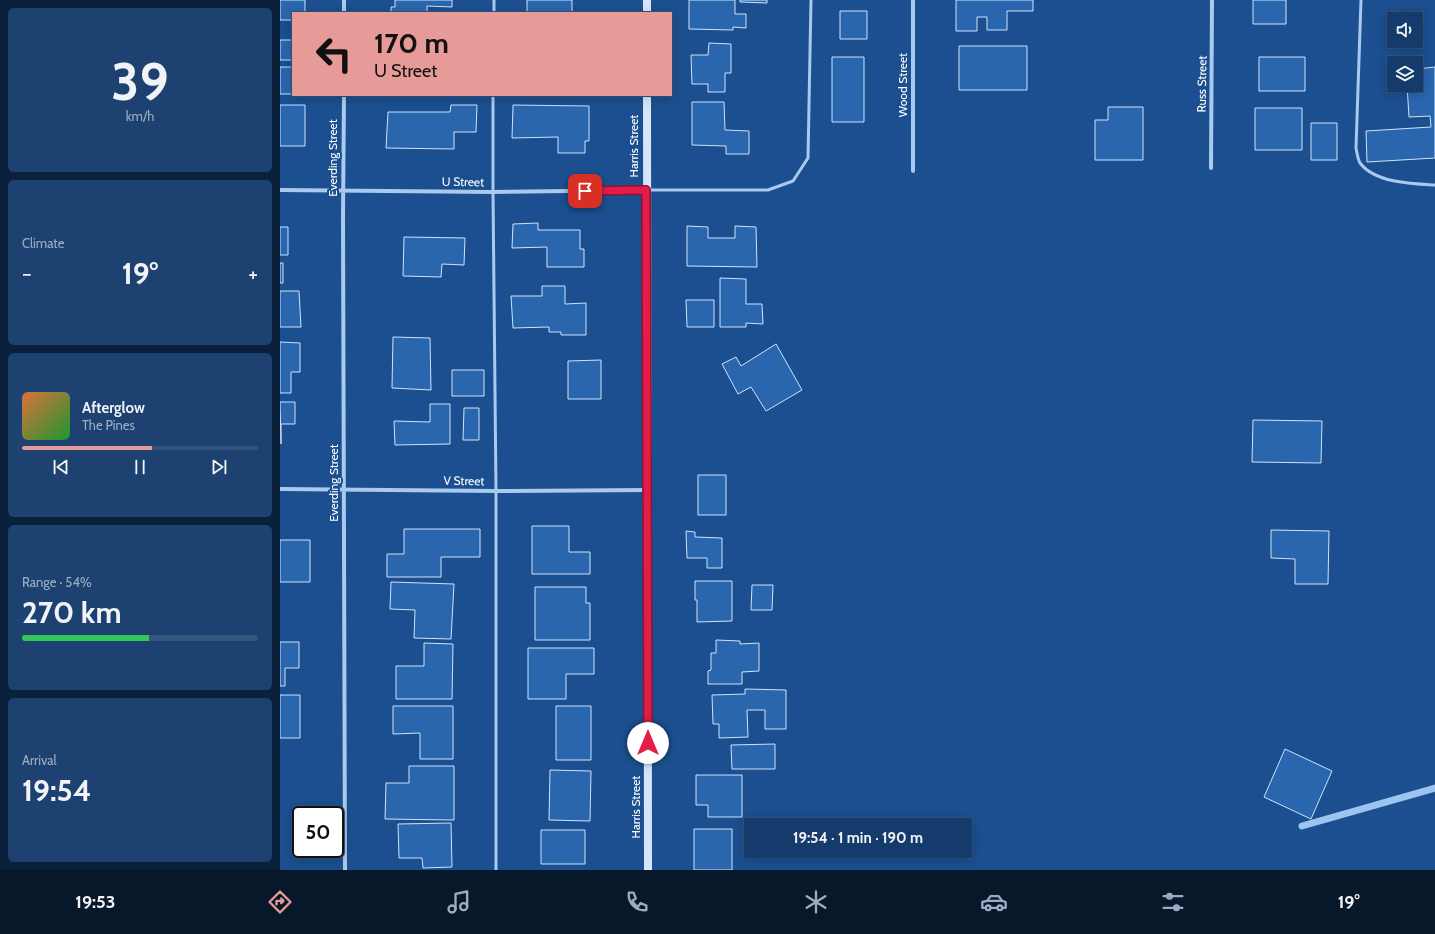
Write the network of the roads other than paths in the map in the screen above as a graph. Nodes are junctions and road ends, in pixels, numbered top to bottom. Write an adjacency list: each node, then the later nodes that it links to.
1 (344, 0): 8 (street)
2 (494, 0): 9 (lane)
3 (647, 0): 10 (main road)
4 (811, 0): 19 (lane)
5 (913, 0): 15 (street, Wood Street)
6 (1212, 0): 14 (street, Russ Street)
7 (1361, 0): 16 (lane)
8 (344, 12)
9 (494, 12)
10 (647, 12)
11 (344, 96): 18 (street, Everding Street)
12 (493, 96): 20 (lane)
13 (647, 96): 19 (main road, Harris Street)
14 (1211, 168)
15 (913, 171)
16 (1435, 185)
17 (280, 190): 18 (street, U Street)
18 (344, 190): 20 (street, U Street); 22 (street, Everding Street)
19 (646, 190): 20 (street, U Street); 23 (main road, Harris Street)
20 (493, 192): 24 (lane)
21 (280, 489): 22 (street, V Street)
22 (344, 489): 24 (street, V Street); 25 (street, Everding Street)
23 (647, 490): 24 (street, V Street); 27 (main road, Harris Street)
24 (496, 491): 26 (lane)
25 (345, 870)
26 (496, 870)
27 (648, 870)

